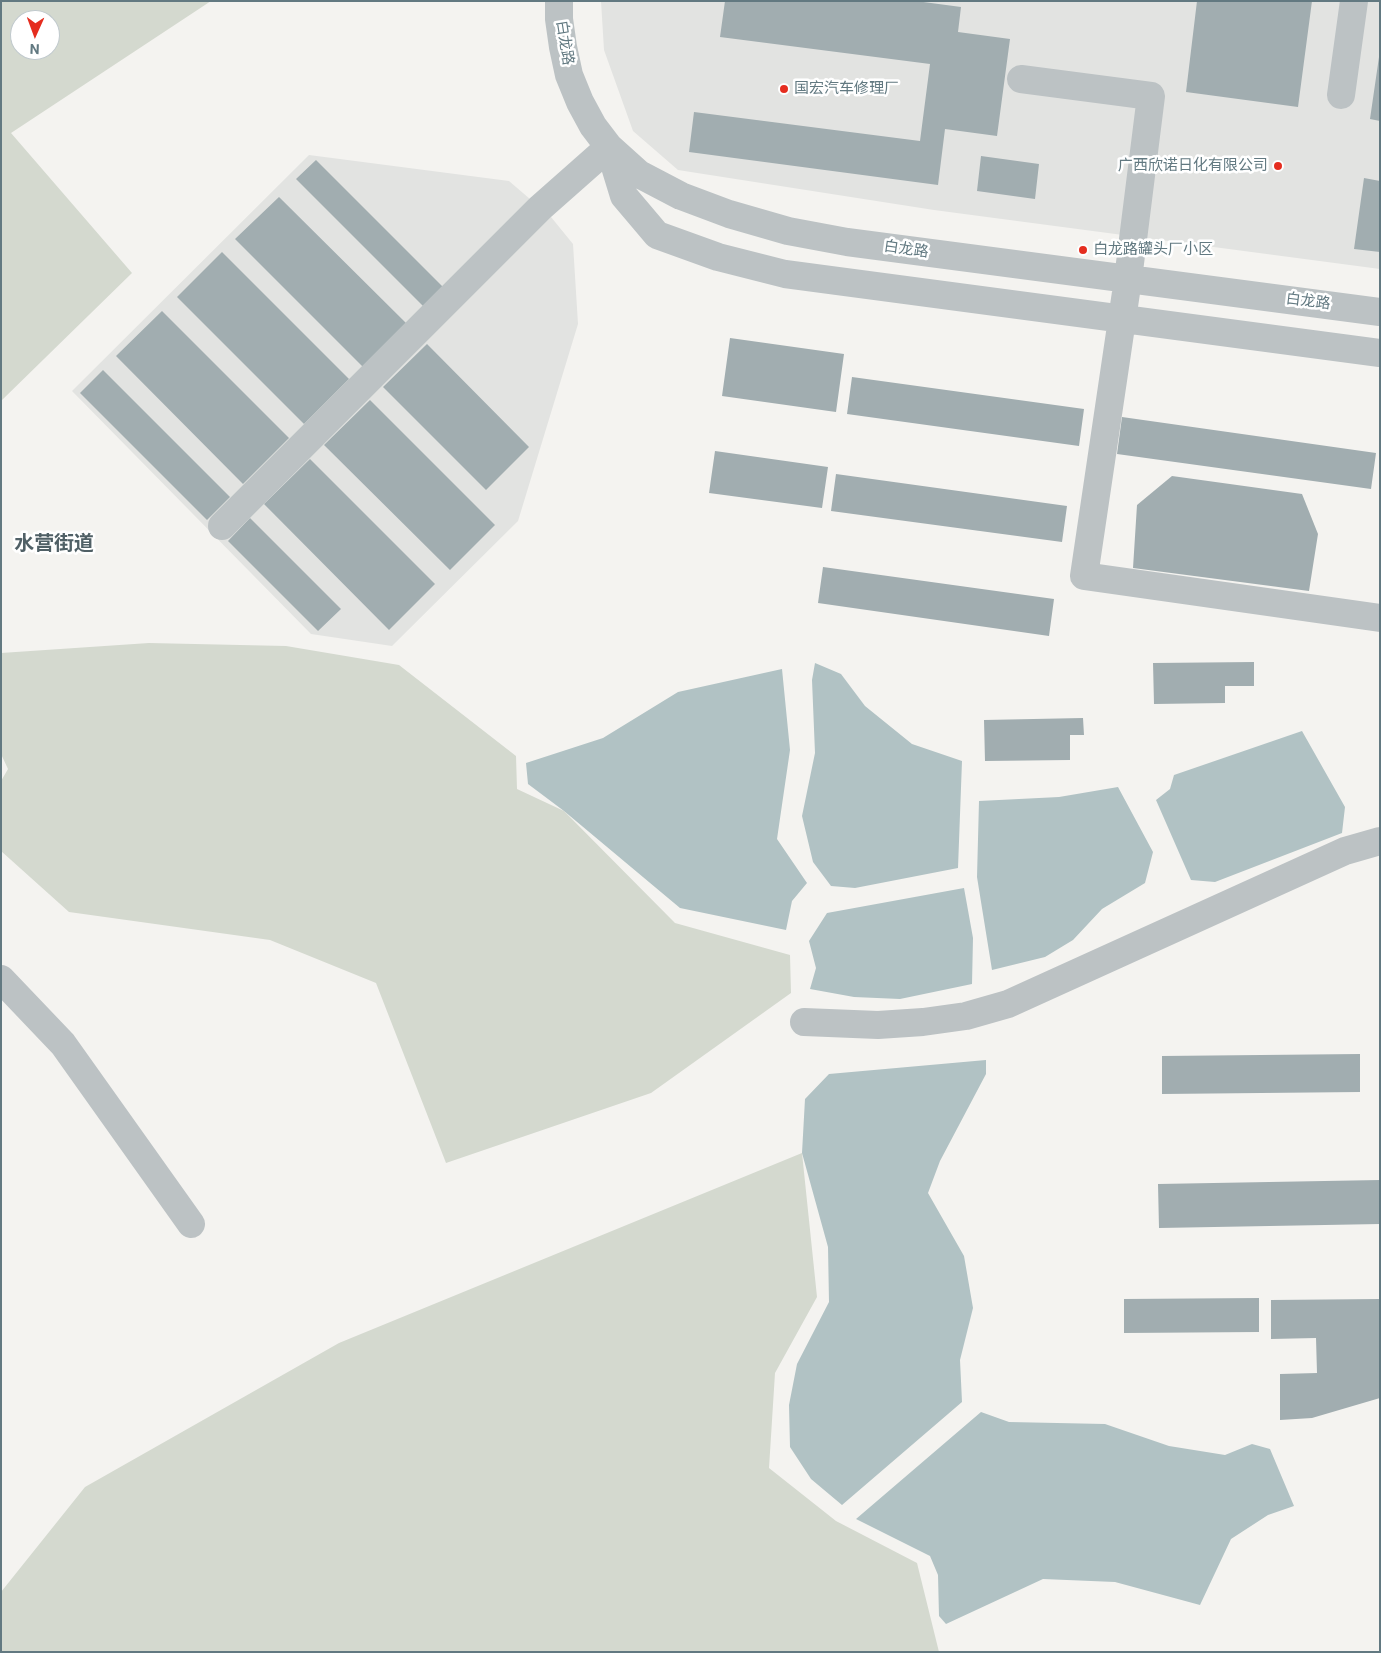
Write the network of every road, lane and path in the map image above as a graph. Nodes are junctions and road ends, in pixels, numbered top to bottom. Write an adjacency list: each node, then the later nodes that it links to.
1 (559, 1): 5 (street, 白龙路)
2 (1354, 1): 4 (street)
3 (1022, 79): 6 (street)
4 (1341, 95)
5 (609, 147): 6 (street, 白龙路); 8 (street); 10 (street)
6 (1128, 279): 7 (street, 白龙路); 8 (street)
7 (1380, 312)
8 (1122, 319): 9 (street); 11 (street)
9 (1380, 353)
10 (222, 526)
11 (1380, 618)
12 (1380, 841): 14 (street)
13 (1, 979): 15 (street)
14 (804, 1022)
15 (191, 1224)

